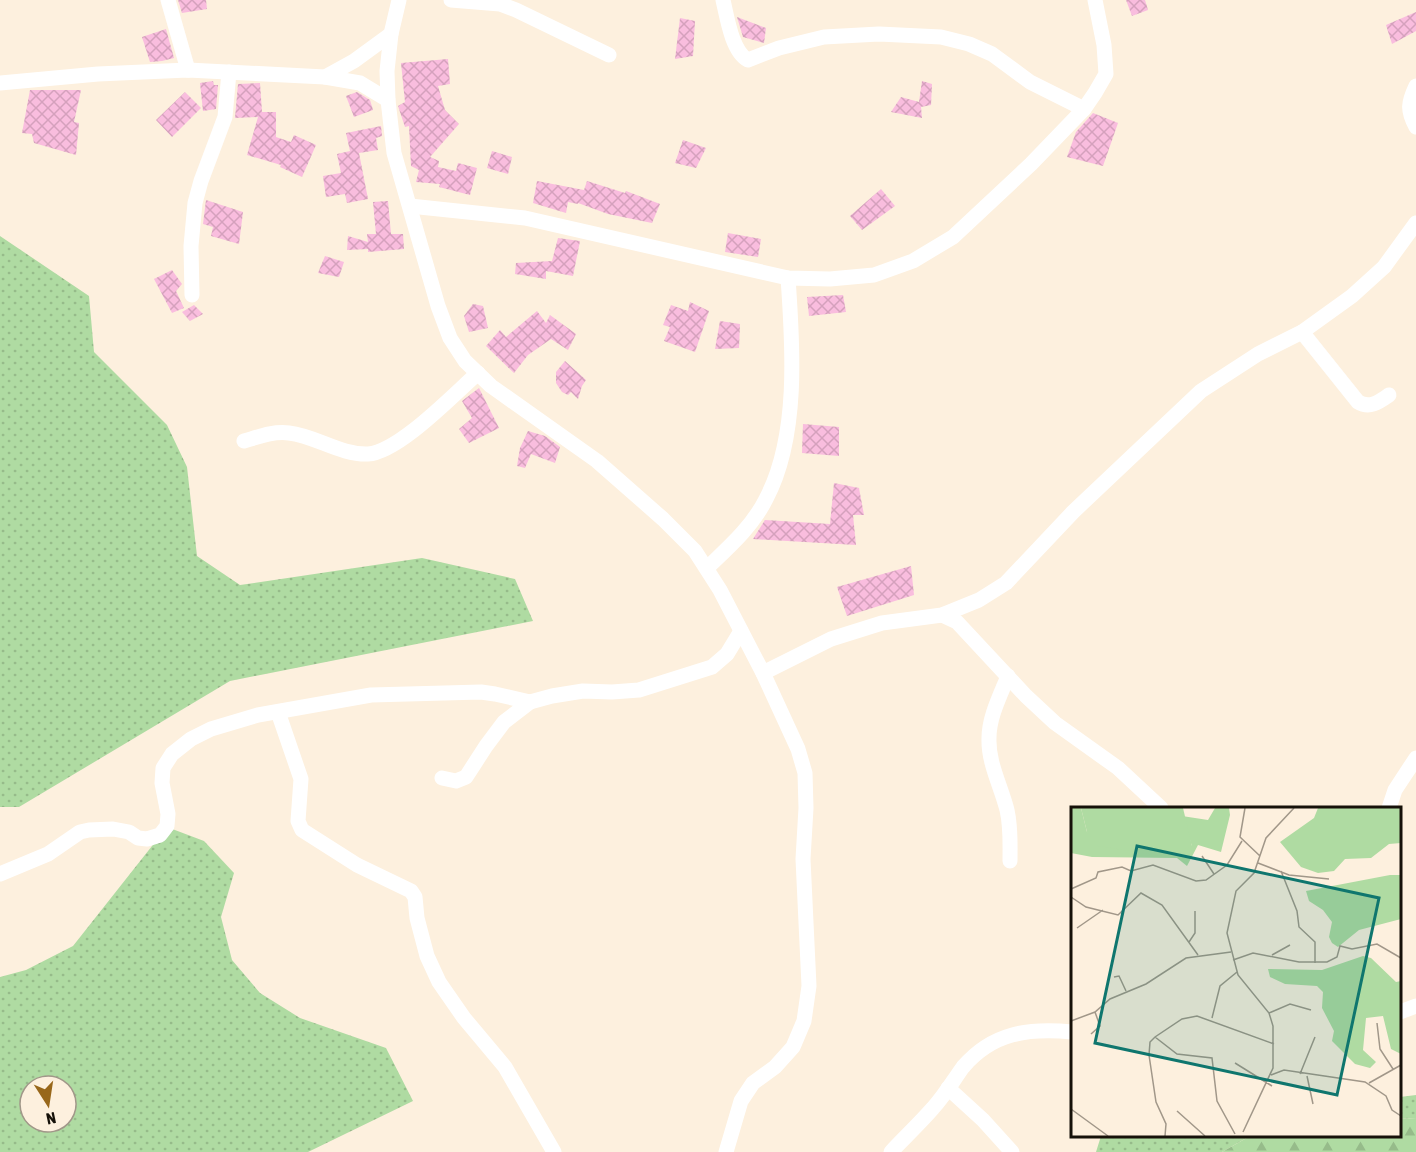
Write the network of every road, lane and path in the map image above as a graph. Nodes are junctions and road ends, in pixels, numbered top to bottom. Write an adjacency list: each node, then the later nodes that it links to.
1 (168, 0): 8 (street)
2 (399, 0): 6 (street)
3 (451, 0): 7 (street)
4 (723, 0): 14 (street)
5 (1095, 0): 14 (street)
6 (391, 34): 10 (street); 13 (street)
7 (609, 55)
8 (188, 70): 9 (street); 11 (street)
9 (229, 72): 10 (street); 19 (street)
10 (325, 77): 13 (street)
11 (0, 83)
12 (1416, 86): 15 (street)
13 (388, 100): 16 (street)
14 (1084, 109): 18 (street)
15 (1416, 127)
16 (410, 206): 18 (street); 21 (street)
17 (1416, 223): 20 (street)
18 (788, 279): 24 (street)
19 (192, 296)
20 (1302, 332): 22 (street); 25 (street)
21 (478, 373): 23 (street); 24 (street)
22 (1389, 395)
23 (244, 441)
24 (706, 568): 26 (street)
25 (942, 615): 27 (street); 28 (street)
26 (741, 630): 27 (street); 29 (street)
27 (764, 673): 42 (street)
28 (1008, 676): 33 (street); 35 (street)
29 (530, 702): 30 (street); 32 (street)
30 (278, 712): 36 (street); 41 (street)
31 (1416, 758): 34 (street)
32 (442, 778)
33 (1160, 807)
34 (1389, 807)
35 (1010, 861)
36 (0, 874)
37 (1416, 1006): 38 (street)
38 (1401, 1012)
39 (1071, 1032): 40 (street)
40 (948, 1088): 43 (street); 44 (street)
41 (554, 1152)
42 (726, 1152)
43 (891, 1152)
44 (1012, 1152)

